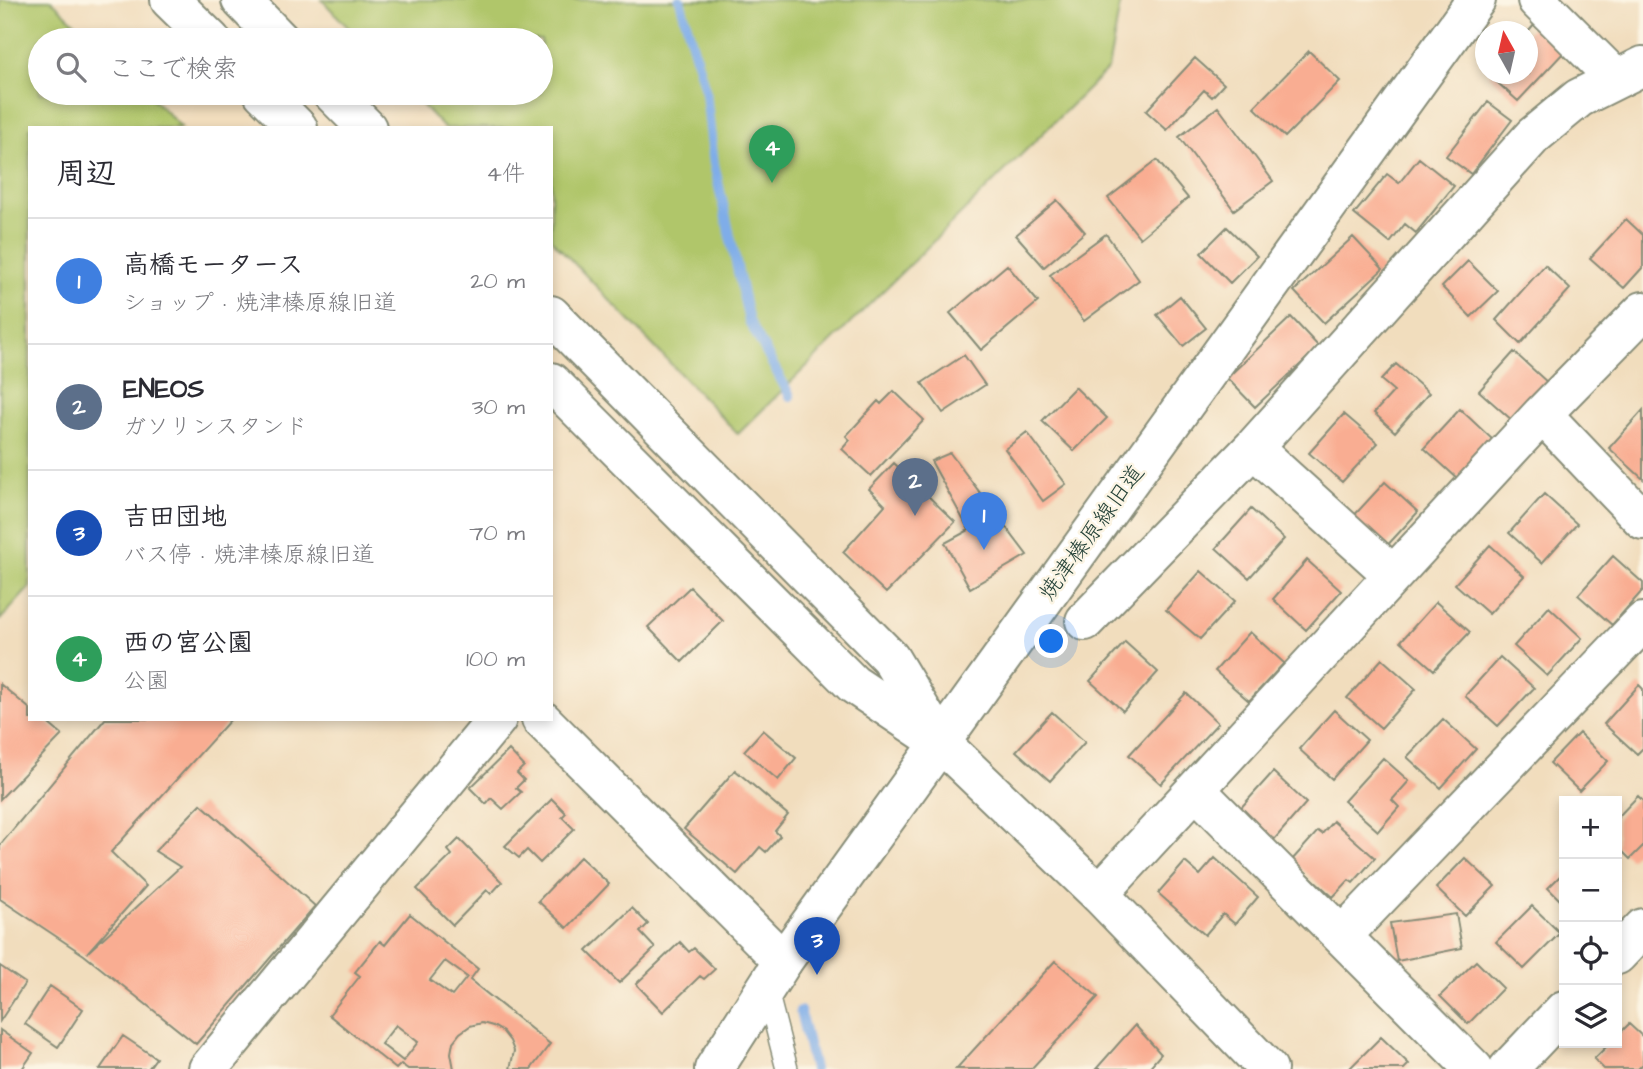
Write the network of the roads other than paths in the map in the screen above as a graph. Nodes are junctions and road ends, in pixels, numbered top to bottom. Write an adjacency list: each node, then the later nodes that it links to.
1 (170, 0): 5 (street)
2 (241, 0): 6 (street)
3 (1476, 0): 23 (street, 焼津榛原線旧道)
4 (1537, 0): 7 (street)
5 (199, 28)
6 (268, 28)
7 (1630, 72): 16 (street)
8 (275, 105): 10 (street)
9 (344, 105): 11 (street)
10 (296, 126)
11 (365, 126)
12 (1643, 310): 15 (street)
13 (553, 317): 23 (street)
14 (553, 384): 23 (street)
15 (1542, 414): 17 (street); 18 (street)
16 (1254, 449): 18 (street); 19 (street)
17 (1643, 520)
18 (1393, 575): 24 (street)
19 (1085, 621)
20 (1643, 622): 27 (street)
21 (495, 721): 31 (street)
22 (543, 721): 29 (street)
23 (941, 743): 25 (street); 29 (street, 焼津榛原線旧道)
24 (1196, 790): 25 (street); 27 (street)
25 (1099, 894): 34 (street)
26 (1643, 928): 28 (street)
27 (1342, 936): 35 (street)
28 (1622, 951)
29 (774, 974): 32 (street, 焼津榛原線旧道); 33 (lane)
30 (1559, 1015): 36 (street)
31 (208, 1069)
32 (714, 1069)
33 (787, 1069)
34 (1268, 1069)
35 (1474, 1069)
36 (1508, 1069)

